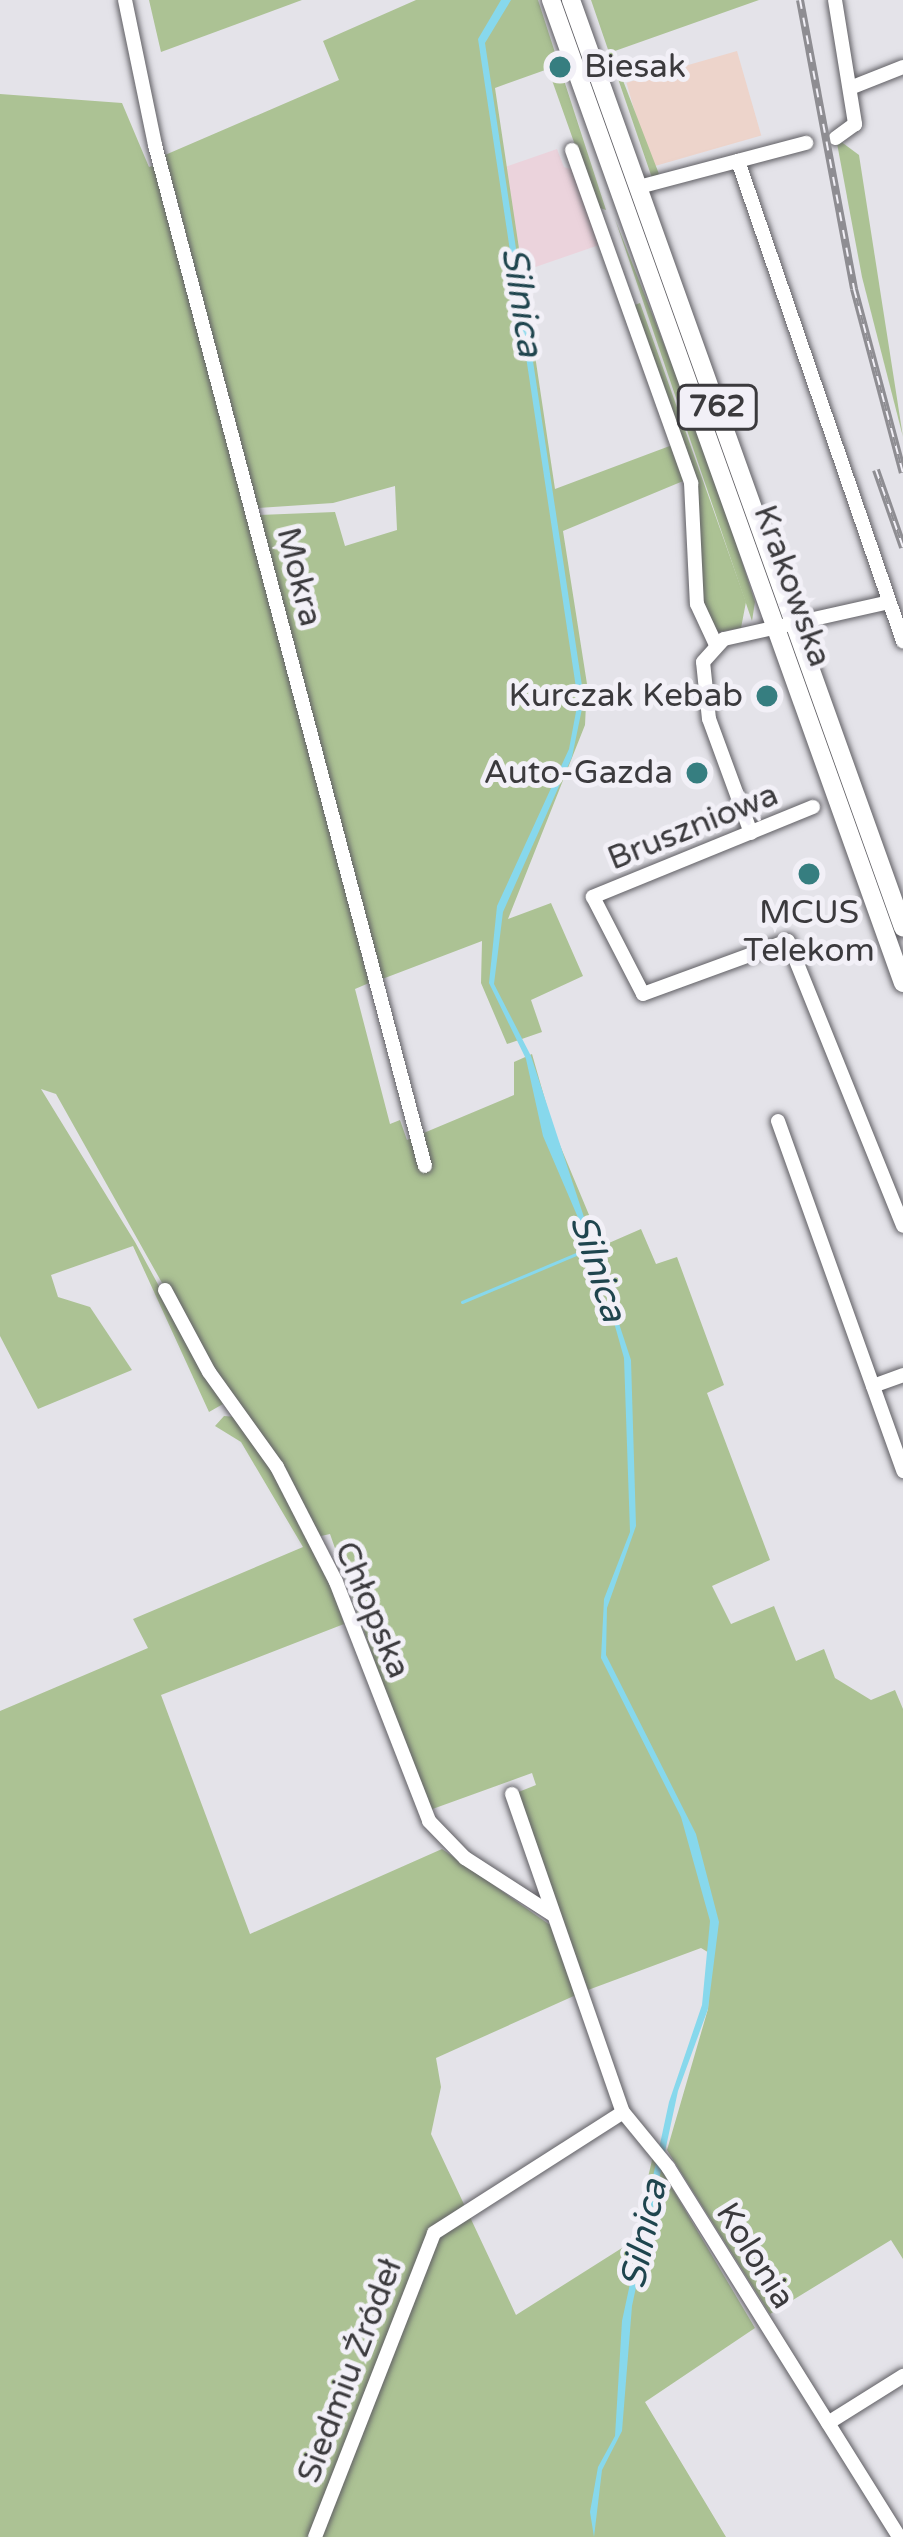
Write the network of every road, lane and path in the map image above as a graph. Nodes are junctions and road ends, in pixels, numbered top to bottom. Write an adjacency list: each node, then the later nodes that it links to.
1 (124, 0): 23 (street, Mokra)
2 (551, 0): 12 (main road, Krakowska / 762)
3 (572, 0): 11 (main road, Krakowska / 762)
4 (835, 0): 6 (street)
5 (903, 67): 6 (street)
6 (850, 88): 7 (street)
7 (836, 138)
8 (806, 143): 10 (street)
9 (572, 150): 13 (street, Krakowska)
10 (738, 160): 11 (street); 14 (street)
11 (639, 187): 15 (main road, Krakowska / 762)
12 (626, 208): 13 (street); 15 (main road, Krakowska / 762)
13 (597, 220): 17 (street, Krakowska)
14 (885, 602): 15 (street); 16 (street)
15 (785, 625): 17 (street); 20 (main road, Krakowska / 762); 21 (main road, Krakowska / 762)
16 (903, 641)
17 (716, 644): 19 (street)
18 (813, 807): 19 (street, Bruszniowa)
19 (751, 833): 24 (street, Bruszniowa)
20 (903, 927)
21 (903, 983)
22 (778, 1121): 27 (street)
23 (424, 1166)
24 (903, 1226)
25 (165, 1290): 30 (street, Chłopska)
26 (903, 1375): 27 (street)
27 (873, 1386): 28 (street)
28 (903, 1471)
29 (512, 1794): 30 (street, Kolonia)
30 (555, 1918): 31 (street, Kolonia)
31 (623, 2113): 33 (street, Kolonia); 34 (street, Siedmiu Źródeł)
32 (903, 2376): 33 (street)
33 (828, 2423): 35 (street, Kolonia)
34 (315, 2537)
35 (899, 2537)

